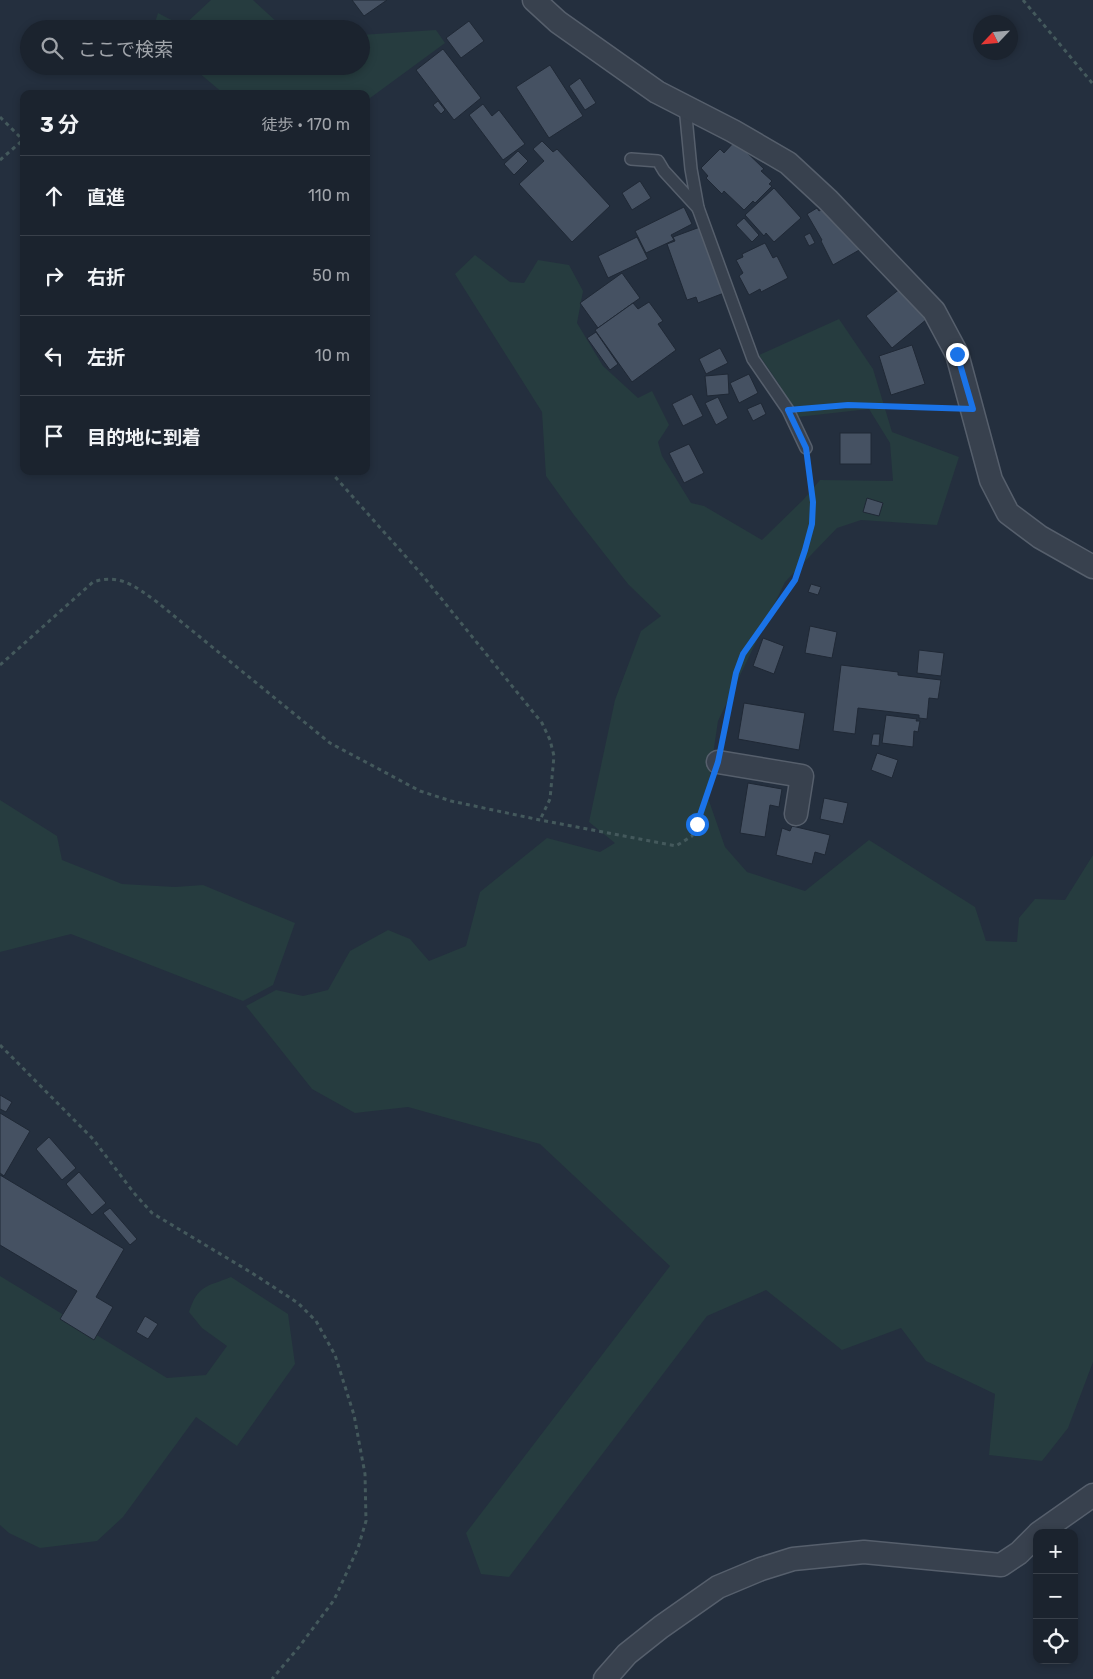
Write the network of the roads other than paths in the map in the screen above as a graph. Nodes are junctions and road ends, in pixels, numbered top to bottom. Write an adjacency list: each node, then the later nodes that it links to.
1 (534, 0): 2 (street)
2 (685, 106): 4 (lane); 6 (street)
3 (631, 158): 4 (lane)
4 (698, 208): 5 (lane)
5 (806, 448)
6 (1093, 567)
7 (718, 762): 8 (street)
8 (796, 814)
9 (1093, 1495): 10 (street)
10 (1045, 1529)
11 (1033, 1539): 12 (street)
12 (605, 1679)

